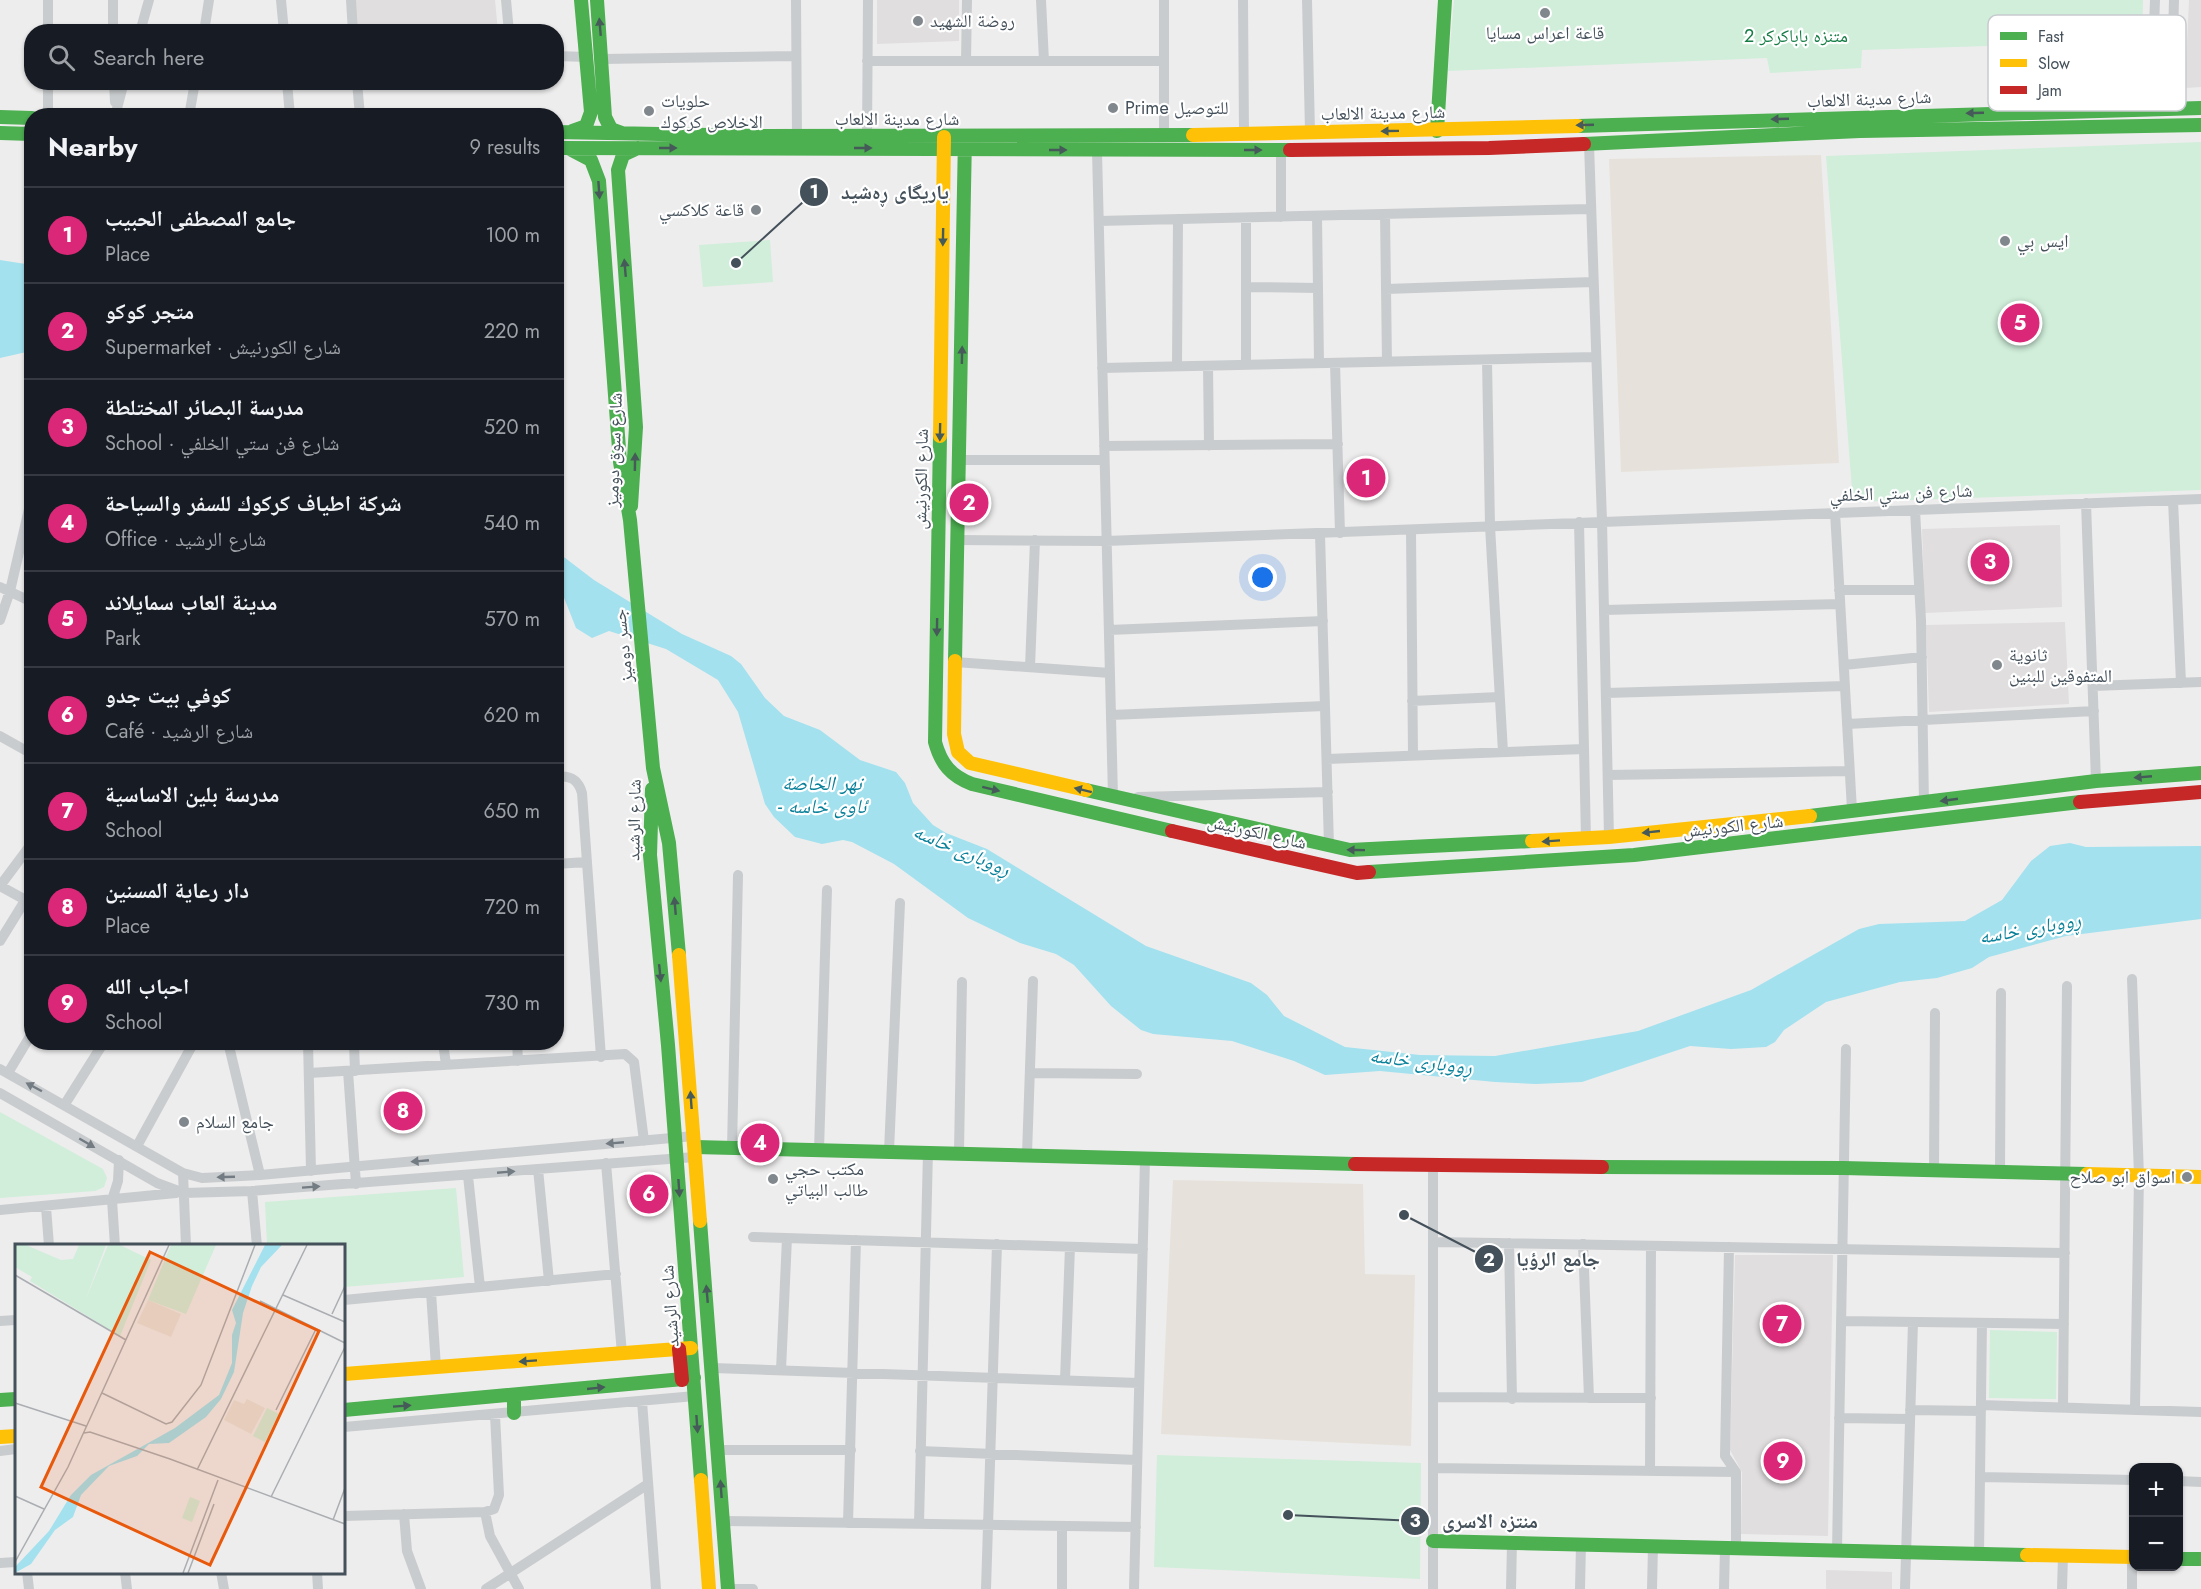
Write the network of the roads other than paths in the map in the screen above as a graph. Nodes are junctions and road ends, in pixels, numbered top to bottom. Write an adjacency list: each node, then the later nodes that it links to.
1 (48, 0): 22 (street)
2 (113, 0): 23 (street)
3 (149, 0): 24 (street)
4 (209, 0): 25 (street)
5 (281, 0): 26 (street)
6 (351, 0): 27 (street)
7 (506, 0): 28 (street)
8 (581, 0): 31 (main road)
9 (597, 0): 32 (main road, one-way to 9)
10 (796, 0): 30 (street)
11 (868, 0): 33 (street)
12 (967, 0): 34 (street)
13 (1041, 0): 35 (street)
14 (1164, 0): 36 (street)
15 (1243, 0): 61 (street)
16 (1307, 0): 58 (street)
17 (1445, 0): 56 (main road)
18 (2155, 0): 20 (street)
19 (2174, 0): 21 (street)
20 (2154, 15)
21 (2174, 15)
22 (48, 24)
23 (113, 24)
24 (142, 24)
25 (205, 24)
26 (283, 24)
27 (352, 24)
28 (508, 24)
29 (564, 56): 31 (street)
30 (796, 56): 32 (street); 66 (street)
31 (587, 57): 43 (main road)
32 (603, 59): 43 (main road)
33 (867, 61): 34 (street); 65 (street)
34 (966, 61): 35 (street)
35 (1044, 61): 36 (street)
36 (1164, 61): 63 (street)
37 (48, 90): 44 (street)
38 (114, 90): 45 (street)
39 (122, 90): 46 (street)
40 (194, 90): 47 (street)
41 (288, 90): 48 (street)
42 (358, 90): 49 (street)
43 (597, 104): 55 (main road); 64 (main road)
44 (48, 108)
45 (115, 108)
46 (117, 108)
47 (190, 108)
48 (289, 108)
49 (359, 108)
50 (2053, 111): 53 (main road, شارع مدينة الالعاب, one-way to 53)
51 (0, 117): 52 (main road)
52 (24, 118)
53 (1663, 123): 56 (main road, شارع مدينة الالعاب, one-way to 56); 67 (main road)
54 (2201, 125): 67 (main road, شارع مدينة الالعاب)
55 (564, 131)
56 (1437, 131): 59 (main road, شارع مدينة الالعاب, one-way to 59)
57 (564, 132): 64 (main road, شارع مدينة الالعاب)
58 (1310, 132): 59 (main road, شارع مدينة الالعاب); 61 (main road, شارع مدينة الالعاب)
59 (1367, 132): 74 (main road)
60 (0, 133): 62 (main road)
61 (1244, 133): 63 (main road, شارع مدينة الالعاب)
62 (24, 134)
63 (1164, 134): 69 (main road, شارع مدينة الالعاب)
64 (628, 135): 66 (main road, شارع مدينة الالعاب)
65 (867, 137): 66 (main road, شارع مدينة الالعاب); 68 (main road, شارع مدينة الالعاب)
66 (797, 138)
67 (1665, 140): 70 (main road, شارع مدينة الالعاب)
68 (944, 143): 69 (main road, شارع مدينة الالعاب); 72 (main road, شارع مدينة الالعاب, one-way to 68); 97 (main road, شارع الكورنيش, one-way to 97)
69 (965, 143): 76 (main road, شارع مدينة الالعاب, one-way to 76); 98 (main road, شارع الكورنيش, one-way to 69)
70 (1589, 144): 74 (main road, شارع مدينة الالعاب); 77 (street)
71 (564, 148): 72 (main road, شارع مدينة الالعاب)
72 (640, 148): 109 (main road, شارع سوق دوميز, one-way to 72)
73 (564, 149): 109 (main road, شارع سوق دوميز, one-way to 109)
74 (1368, 149): 75 (main road, شارع مدينة الالعاب)
75 (1281, 150): 76 (main road, شارع مدينة الالعاب, one-way to 75); 80 (street)
76 (1097, 151): 83 (street)
77 (1590, 209): 78 (street); 84 (street)
78 (1385, 214): 79 (street); 87 (street)
79 (1317, 216): 80 (street); 86 (street)
80 (1281, 217): 81 (street)
81 (1246, 218): 82 (street); 85 (street)
82 (1178, 219): 83 (street); 94 (street)
83 (1099, 221): 96 (street)
84 (1593, 282): 87 (street); 88 (street)
85 (1246, 287): 86 (street); 93 (street)
86 (1318, 288): 91 (street)
87 (1386, 288): 90 (street)
88 (1596, 357): 89 (street); 110 (street)
89 (1487, 360): 90 (street); 113 (street)
90 (1387, 362): 92 (street)
91 (1319, 363): 92 (street); 93 (street)
92 (1335, 363): 99 (street)
93 (1246, 365): 95 (street)
94 (1177, 366): 95 (street); 96 (street)
95 (1208, 366): 101 (street)
96 (1102, 368): 100 (street)
97 (941, 388): 98 (main road); 172 (main road, شارع الكورنيش, one-way to 172)
98 (962, 389): 102 (main road, شارع الكورنيش)
99 (1338, 444): 101 (street); 115 (street)
100 (1104, 446): 101 (street); 103 (street)
101 (1209, 446)
102 (961, 460): 103 (street); 117 (main road, شارع الكورنيش)
103 (1104, 460): 119 (street)
104 (2173, 500): 105 (street, شارع فن ستي الخلفي); 106 (street, شارع فن ستي الخلفي); 135 (street)
105 (2201, 500)
106 (2086, 503): 107 (street, شارع فن ستي الخلفي); 136 (street)
107 (1915, 510): 108 (street, شارع فن ستي الخلفي); 122 (street)
108 (1835, 512): 110 (street, شارع فن ستي الخلفي); 121 (street)
109 (630, 520): 152 (main road, جسر دوميز)
110 (1602, 521): 111 (street, شارع فن ستي الخلفي); 125 (street)
111 (1579, 522): 113 (street, شارع فن ستي الخلفي); 147 (street)
112 (24, 524): 120 (street)
113 (1490, 526): 114 (street, شارع فن ستي الخلفي); 139 (street)
114 (1411, 530): 115 (street, شارع فن ستي الخلفي); 140 (street)
115 (1340, 533): 116 (street, شارع فن ستي الخلفي)
116 (1320, 534): 119 (street, شارع فن ستي الخلفي); 127 (street)
117 (959, 540): 118 (street, شارع فن ستي الخلفي); 130 (main road, شارع الكورنيش)
118 (1035, 540): 119 (street, شارع فن ستي الخلفي); 132 (street)
119 (1106, 541): 128 (street)
120 (5, 589): 123 (street); 126 (street)
121 (1839, 590): 122 (street); 124 (street)
122 (1919, 590): 129 (street)
123 (24, 598)
124 (1840, 604): 125 (street); 131 (street)
125 (1604, 610): 138 (street)
126 (0, 620)
127 (1323, 621): 128 (street); 141 (street)
128 (1109, 630): 133 (street)
129 (1922, 657): 131 (street); 144 (street)
130 (955, 662): 132 (street); 160 (main road, شارع الكورنيش, one-way to 130)
131 (1844, 665): 137 (street)
132 (1030, 667): 133 (street)
133 (1110, 673): 143 (street)
134 (2201, 682): 135 (street)
135 (2181, 683): 136 (street)
136 (2093, 686): 142 (street)
137 (1845, 687): 138 (street); 145 (street)
138 (1606, 693): 155 (street)
139 (1499, 697): 140 (street); 149 (street)
140 (1412, 701): 150 (street)
141 (1325, 706): 143 (street); 151 (street)
142 (2094, 711): 144 (street); 157 (street)
143 (1111, 715): 160 (street)
144 (1923, 718): 145 (street); 161 (street)
145 (1847, 723): 153 (street)
146 (0, 736): 148 (street)
147 (1584, 749): 149 (street); 165 (street)
148 (24, 750)
149 (1503, 752): 150 (street)
150 (1413, 756): 151 (street)
151 (1327, 759): 158 (street)
152 (653, 768): 205 (main road, شارع الرشيد, one-way to 205); 209 (main road, شارع الرشيد, one-way to 152)
153 (1849, 771): 155 (street); 162 (street)
154 (2201, 773): 157 (main road, شارع الكورنيش, one-way to 157)
155 (1608, 775): 164 (street)
156 (564, 776): 170 (street)
157 (2096, 781): 161 (main road, شارع الكورنيش, one-way to 161)
158 (1328, 792): 160 (street); 167 (street)
159 (2201, 792): 166 (main road, شارع الكورنيش)
160 (1113, 797): 167 (main road, شارع الكورنيش)
161 (1924, 804): 162 (main road, شارع الكورنيش)
162 (1851, 810): 163 (main road, شارع الكورنيش)
163 (1752, 821): 164 (main road, شارع الكورنيش, one-way to 164); 166 (main road)
164 (1609, 837): 165 (main road, شارع الكورنيش)
165 (1586, 838): 168 (main road, شارع الكورنيش, one-way to 168)
166 (1755, 842): 172 (main road, شارع الكورنيش)
167 (1329, 846): 168 (main road, شارع الكورنيش, one-way to 167)
168 (1419, 848): 172 (main road)
169 (24, 854): 174 (street)
170 (586, 862): 171 (street); 195 (street)
171 (564, 863)
172 (1421, 869)
173 (738, 875): 210 (street)
174 (0, 886): 176 (street)
175 (827, 890): 211 (street)
176 (24, 898)
177 (900, 903): 212 (street)
178 (24, 908): 179 (street)
179 (0, 942)
180 (2132, 979): 232 (street)
181 (1033, 981): 201 (street)
182 (962, 982): 214 (street)
183 (2067, 986): 229 (street)
184 (2001, 993): 227 (street)
185 (1935, 1013): 225 (street)
186 (24, 1044): 198 (street)
187 (1846, 1049): 223 (street)
188 (99, 1050): 204 (street)
189 (190, 1050): 208 (street)
190 (230, 1050): 230 (street)
191 (308, 1050): 200 (street)
192 (353, 1050): 199 (street)
193 (444, 1050): 197 (street)
194 (517, 1050): 196 (street)
195 (601, 1057): 196 (street); 206 (street)
196 (518, 1061): 197 (street)
197 (446, 1065): 199 (street)
198 (4, 1071): 204 (street, one-way to 198)
199 (352, 1071): 200 (street); 222 (street)
200 (309, 1073): 226 (street)
201 (1030, 1073): 202 (street); 215 (street)
202 (1137, 1074)
203 (0, 1093): 218 (street, one-way to 218)
204 (65, 1104): 208 (street)
205 (675, 1138): 206 (street); 209 (street); 216 (main road, شارع الرشيد)
206 (644, 1141): 207 (street, one-way to 207)
207 (592, 1145): 220 (street); 222 (street, one-way to 222)
208 (137, 1146): 228 (street)
209 (695, 1147): 210 (main road); 216 (street); 272 (main road, شارع الرشيد, one-way to 209)
210 (732, 1148): 211 (main road)
211 (819, 1150): 212 (main road)
212 (889, 1150): 213 (main road)
213 (928, 1151): 214 (main road); 244 (street)
214 (959, 1152): 215 (main road)
215 (1027, 1154): 217 (main road)
216 (676, 1158): 219 (street); 269 (main road, شارع الرشيد, one-way to 269)
217 (1145, 1159): 221 (main road); 255 (street)
218 (118, 1160): 236 (street); 237 (street)
219 (606, 1163): 220 (street); 258 (street)
220 (594, 1164): 224 (street)
221 (1433, 1166): 223 (main road); 243 (street)
222 (354, 1167): 226 (street); 234 (street)
223 (1843, 1168): 225 (main road); 256 (street)
224 (538, 1169): 231 (street, one-way to 224); 259 (street)
225 (1934, 1170): 227 (main road)
226 (311, 1171): 230 (street)
227 (2000, 1172): 229 (main road)
228 (183, 1173): 230 (street, one-way to 228); 236 (street)
229 (2065, 1174): 232 (main road); 257 (street)
230 (260, 1175)
231 (468, 1176): 234 (street); 260 (street)
232 (2139, 1176): 233 (main road); 292 (street)
233 (2201, 1177)
234 (356, 1184): 235 (street, one-way to 234)
235 (252, 1191): 236 (street); 249 (street)
236 (184, 1192): 237 (street); 248 (street)
237 (112, 1200): 238 (street); 247 (street)
238 (46, 1207): 239 (street); 246 (street)
239 (0, 1210)
240 (753, 1237): 241 (street)
241 (788, 1238): 242 (street); 273 (street)
242 (856, 1240): 244 (street); 274 (street)
243 (1433, 1242): 245 (street); 283 (street)
244 (926, 1243): 250 (street); 276 (street)
245 (1509, 1243): 251 (street); 287 (street)
246 (49, 1244)
247 (115, 1244)
248 (186, 1244)
249 (257, 1244)
250 (997, 1244): 253 (street); 277 (street)
251 (1583, 1244): 252 (street); 284 (street)
252 (1651, 1246): 254 (street); 285 (street)
253 (1070, 1247): 255 (street); 279 (street)
254 (1730, 1247): 256 (street); 311 (street)
255 (1143, 1249): 280 (street)
256 (1842, 1249): 257 (street); 265 (street)
257 (2065, 1253): 268 (street)
258 (616, 1274): 259 (street); 270 (street)
259 (549, 1281): 260 (street)
260 (480, 1287): 261 (street)
261 (431, 1292): 262 (street); 271 (street)
262 (345, 1300)
263 (15, 1320): 264 (street)
264 (0, 1321)
265 (1841, 1321): 266 (street); 298 (street)
266 (1913, 1322): 267 (street); 297 (street)
267 (1983, 1323): 268 (street); 291 (street)
268 (2064, 1324): 290 (street)
269 (685, 1349): 270 (main road); 278 (main road, شارع الرشيد)
270 (622, 1354): 271 (main road, one-way to 271)
271 (436, 1367): 275 (main road)
272 (713, 1368): 273 (street); 304 (main road, شارع الرشيد)
273 (781, 1370): 274 (street)
274 (854, 1373): 276 (street); 305 (street)
275 (345, 1374)
276 (921, 1375): 277 (street); 306 (street)
277 (993, 1377): 279 (street); 307 (street)
278 (688, 1379): 281 (main road, one-way to 278); 282 (main road, شارع الرشيد)
279 (1065, 1380): 280 (street)
280 (1139, 1383): 308 (street)
281 (514, 1396): 293 (main road, one-way to 281); 295 (main road)
282 (695, 1396): 289 (street); 354 (main road, شارع الرشيد, one-way to 354)
283 (1434, 1397): 287 (street); 309 (street)
284 (1589, 1398): 285 (street); 287 (street)
285 (1652, 1398): 310 (street)
286 (15, 1399): 288 (main road)
287 (1512, 1399)
288 (0, 1400)
289 (642, 1401): 295 (street); 316 (street)
290 (2062, 1406): 291 (street); 292 (street)
291 (1981, 1408): 297 (street); 312 (street)
292 (2135, 1408): 294 (street)
293 (345, 1410)
294 (2201, 1412)
295 (514, 1413): 296 (street)
296 (495, 1415): 299 (street); 317 (street)
297 (1910, 1415): 298 (street); 332 (street)
298 (1839, 1418): 331 (street)
299 (345, 1427)
300 (15, 1436): 301 (main road)
301 (0, 1437)
302 (15, 1449): 303 (street)
303 (0, 1450)
304 (719, 1450): 305 (street); 320 (main road, شارع الرشيد, one-way to 304)
305 (851, 1450): 321 (street)
306 (920, 1451): 307 (street); 322 (street)
307 (990, 1454): 308 (street); 323 (street)
308 (1137, 1460): 325 (street)
309 (1433, 1468): 310 (street); 326 (street)
310 (1650, 1471): 311 (street)
311 (1736, 1472): 330 (street)
312 (1980, 1477): 313 (street); 333 (street)
313 (2129, 1480)
314 (2183, 1481): 315 (street)
315 (2201, 1482)
316 (648, 1484): 345 (street); 353 (street)
317 (485, 1512): 318 (street); 345 (street)
318 (404, 1514): 319 (street); 350 (street)
319 (345, 1516)
320 (724, 1521): 321 (street); 355 (main road, شارع الرشيد)
321 (848, 1523): 322 (street)
322 (918, 1524): 323 (street)
323 (988, 1525): 324 (street); 357 (street)
324 (1062, 1526): 325 (street); 358 (street)
325 (1136, 1527): 359 (street)
326 (1433, 1541): 327 (main road); 360 (street)
327 (1512, 1542): 328 (main road); 361 (street)
328 (1581, 1544): 329 (main road); 362 (street)
329 (1653, 1546): 330 (main road); 363 (street)
330 (1731, 1548): 331 (main road); 364 (street)
331 (1837, 1550): 332 (main road)
332 (1906, 1552): 333 (main road); 365 (street)
333 (1979, 1554): 334 (main road)
334 (2063, 1556): 335 (main road); 366 (street)
335 (2129, 1557)
336 (2183, 1558): 337 (main road)
337 (2201, 1559)
338 (15, 1562): 339 (street)
339 (0, 1563)
340 (2133, 1571): 367 (street)
341 (27, 1574): 346 (street)
342 (125, 1574): 347 (street)
343 (221, 1574): 348 (street)
344 (317, 1574): 349 (street)
345 (509, 1574): 351 (street); 352 (street)
346 (29, 1589)
347 (127, 1589)
348 (224, 1589)
349 (318, 1589)
350 (421, 1589)
351 (486, 1589)
352 (519, 1589)
353 (656, 1589)
354 (709, 1589)
355 (728, 1589): 356 (street)
356 (753, 1589)
357 (986, 1589)
358 (1062, 1589)
359 (1134, 1589)
360 (1433, 1589)
361 (1511, 1589)
362 (1580, 1589)
363 (1652, 1589)
364 (1724, 1589)
365 (1905, 1589)
366 (2062, 1589)
367 (2132, 1589)

